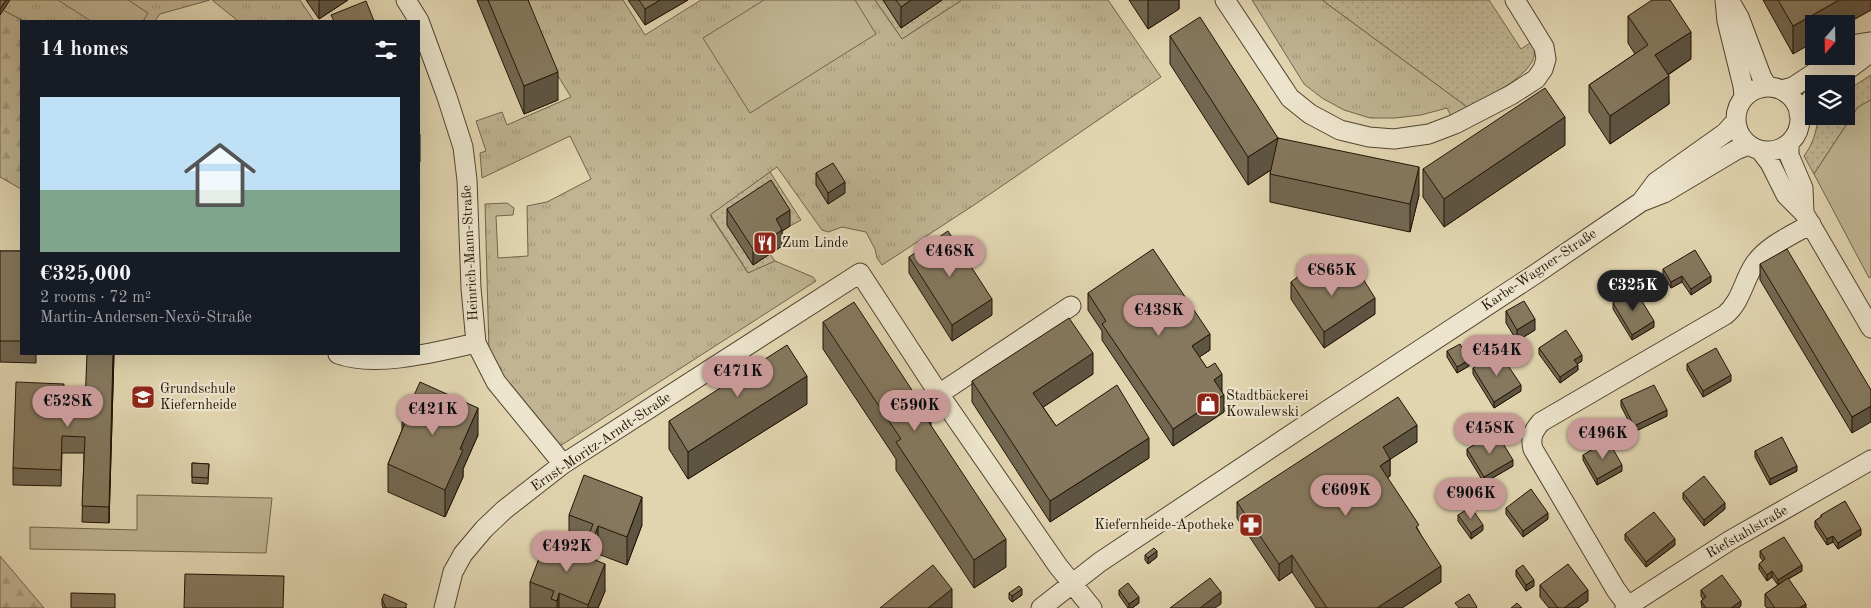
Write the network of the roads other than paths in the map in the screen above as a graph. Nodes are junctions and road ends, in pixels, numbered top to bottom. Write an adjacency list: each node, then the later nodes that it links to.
1 (406, 0): 6 (street, Heinrich-Mann-Straße)
2 (1224, 0): 3 (street)
3 (1515, 0)
4 (1725, 0): 14 (street)
5 (1729, 0): 13 (street)
6 (418, 20)
7 (420, 24): 24 (street, Heinrich-Mann-Straße)
8 (1871, 42): 9 (street)
9 (1855, 46)
10 (1871, 50): 12 (street)
11 (1826, 65): 13 (street)
12 (1841, 75)
13 (1775, 89): 14 (street); 16 (street)
14 (1744, 97): 17 (street)
15 (1805, 104): 16 (street)
16 (1799, 114): 18 (street)
17 (1736, 121): 19 (street); 20 (street, Karbe-Wagner-Straße)
18 (1789, 143): 19 (street); 21 (street)
19 (1755, 148): 20 (street, Karbe-Wagner-Straße); 21 (street)
20 (1641, 202): 31 (street, Karbe-Wagner-Straße)
21 (1808, 219): 23 (street); 32 (street)
22 (1072, 306): 28 (street)
23 (1871, 328)
24 (476, 343): 25 (street); 30 (street, Heinrich-Mann-Straße)
25 (420, 354)
26 (341, 355): 27 (street)
27 (412, 355)
28 (940, 394): 30 (street, Ernst-Moritz-Arndt-Straße); 31 (street, Ernst-Moritz-Arndt-Straße)
29 (1871, 460): 32 (street, Riefstahlstraße)
30 (563, 464): 33 (street, Ernst-Moritz-Arndt-Straße)
31 (1072, 584): 34 (street, Karbe-Wagner-Straße); 35 (street, Ernst-Moritz-Arndt-Straße)
32 (1626, 607)
33 (444, 608)
34 (1041, 608)
35 (1092, 608)

